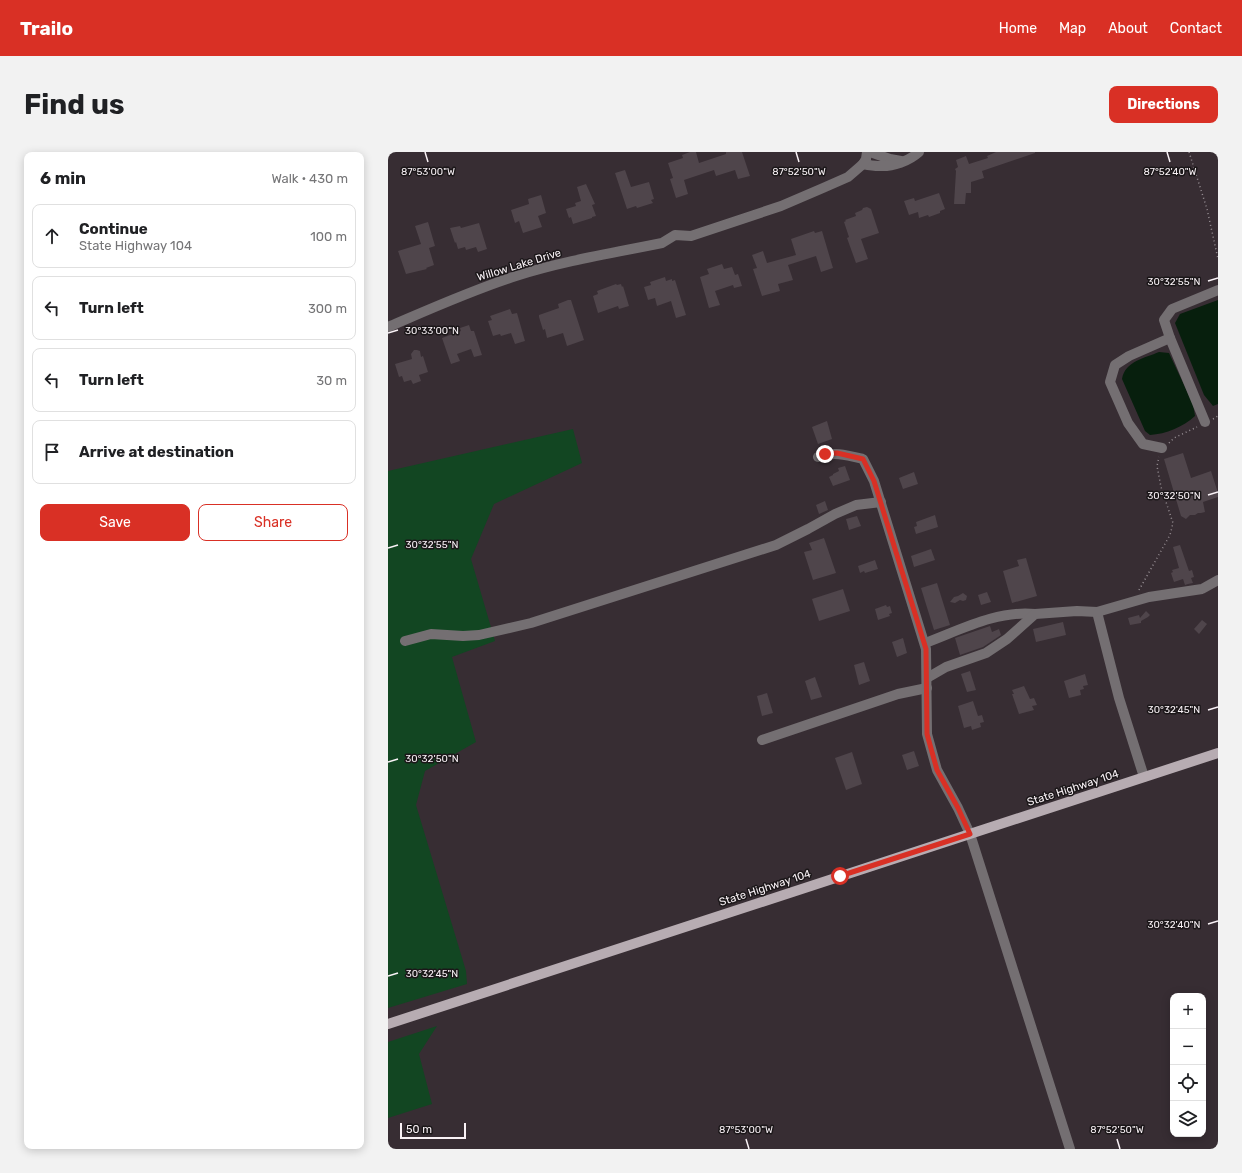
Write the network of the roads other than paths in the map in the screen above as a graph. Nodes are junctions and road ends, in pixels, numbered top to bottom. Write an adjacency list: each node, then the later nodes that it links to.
1 (869, 152): 3 (street); 4 (street)
2 (919, 152): 3 (street)
3 (903, 161): 4 (street)
4 (863, 164): 6 (street, Willow Lake Drive)
5 (1218, 290): 7 (street)
6 (388, 327)
7 (1170, 338): 8 (street); 9 (street)
8 (1205, 422)
9 (1162, 448)
10 (818, 457): 11 (street)
11 (881, 502): 15 (street); 16 (street)
12 (1218, 580): 13 (street)
13 (1097, 612): 14 (street); 21 (street)
14 (1035, 614): 16 (street); 17 (street)
15 (405, 641)
16 (925, 643): 17 (street)
17 (927, 678): 18 (street)
18 (927, 688): 19 (street); 22 (street)
19 (762, 740)
20 (1218, 753): 21 (main road, State Highway 104)
21 (1144, 777): 22 (main road, State Highway 104)
22 (970, 834): 23 (main road, State Highway 104); 24 (street)
23 (388, 1024)
24 (1070, 1149)

